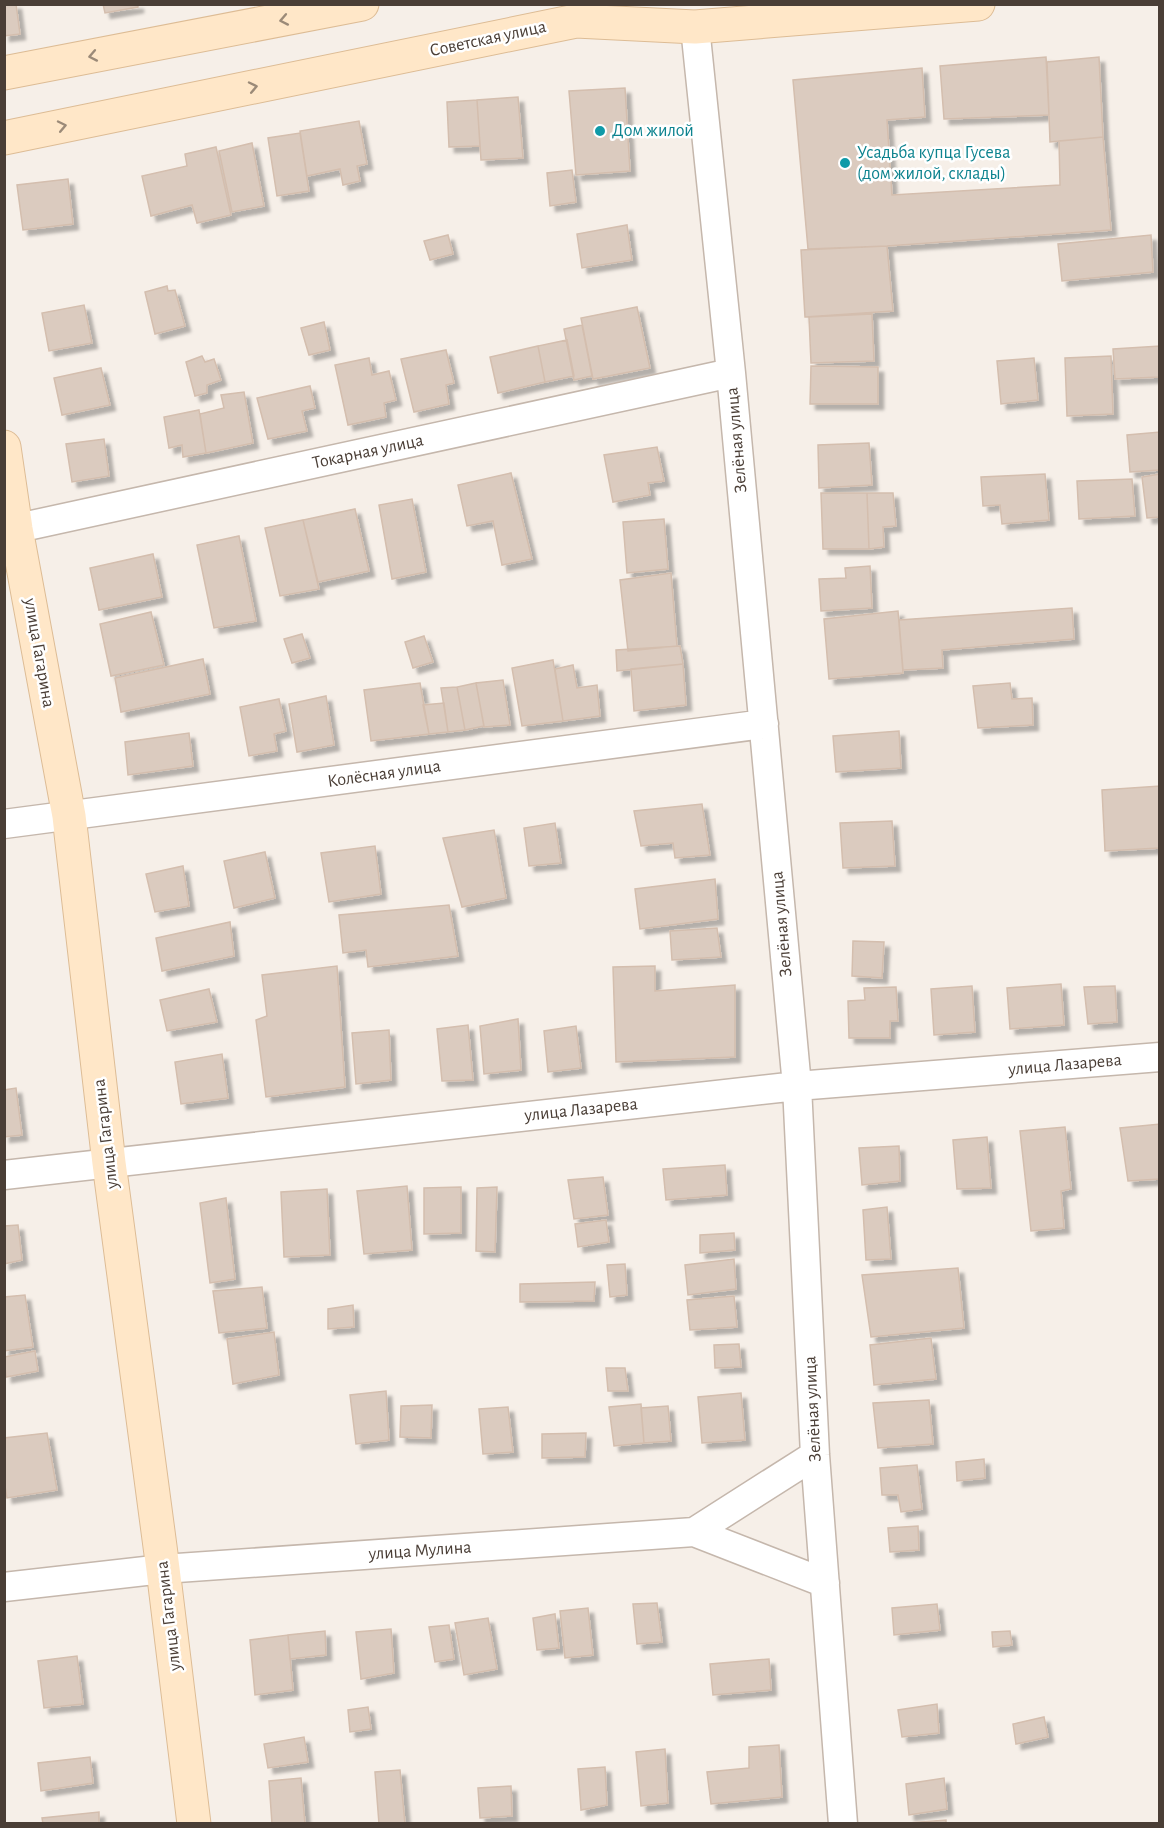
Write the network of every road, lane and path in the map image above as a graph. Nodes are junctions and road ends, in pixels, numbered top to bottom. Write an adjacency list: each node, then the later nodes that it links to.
1 (362, 4): 5 (street, one-way to 5)
2 (978, 4): 4 (street, Советская улица)
3 (575, 13): 4 (street, Советская улица); 6 (street, Советская улица, one-way to 3)
4 (694, 27): 7 (street, Зелёная улица)
5 (4, 73)
6 (4, 138)
7 (731, 373): 9 (street, Токарная улица); 10 (street, Зелёная улица)
8 (4, 447): 9 (street, улица Гагарина)
9 (10, 530): 11 (street, улица Гагарина)
10 (764, 724): 11 (street, Колёсная улица); 14 (street, Зелёная улица)
11 (69, 816): 12 (street, Колёсная улица); 15 (street, улица Гагарина)
12 (4, 824)
13 (1160, 1057): 14 (street, улица Лазарева)
14 (797, 1086): 15 (street, улица Лазарева); 17 (street, Зелёная улица)
15 (109, 1163): 16 (street, улица Лазарева); 19 (street, улица Гагарина)
16 (4, 1175)
17 (815, 1455): 18 (street, улица Мулина); 20 (street, Зелёная улица)
18 (694, 1532): 19 (street, улица Мулина); 20 (street)
19 (163, 1569): 21 (street, улица Мулина); 22 (street, улица Гагарина)
20 (825, 1584): 23 (street, Зелёная улица)
21 (4, 1587)
22 (194, 1824)
23 (843, 1824)

